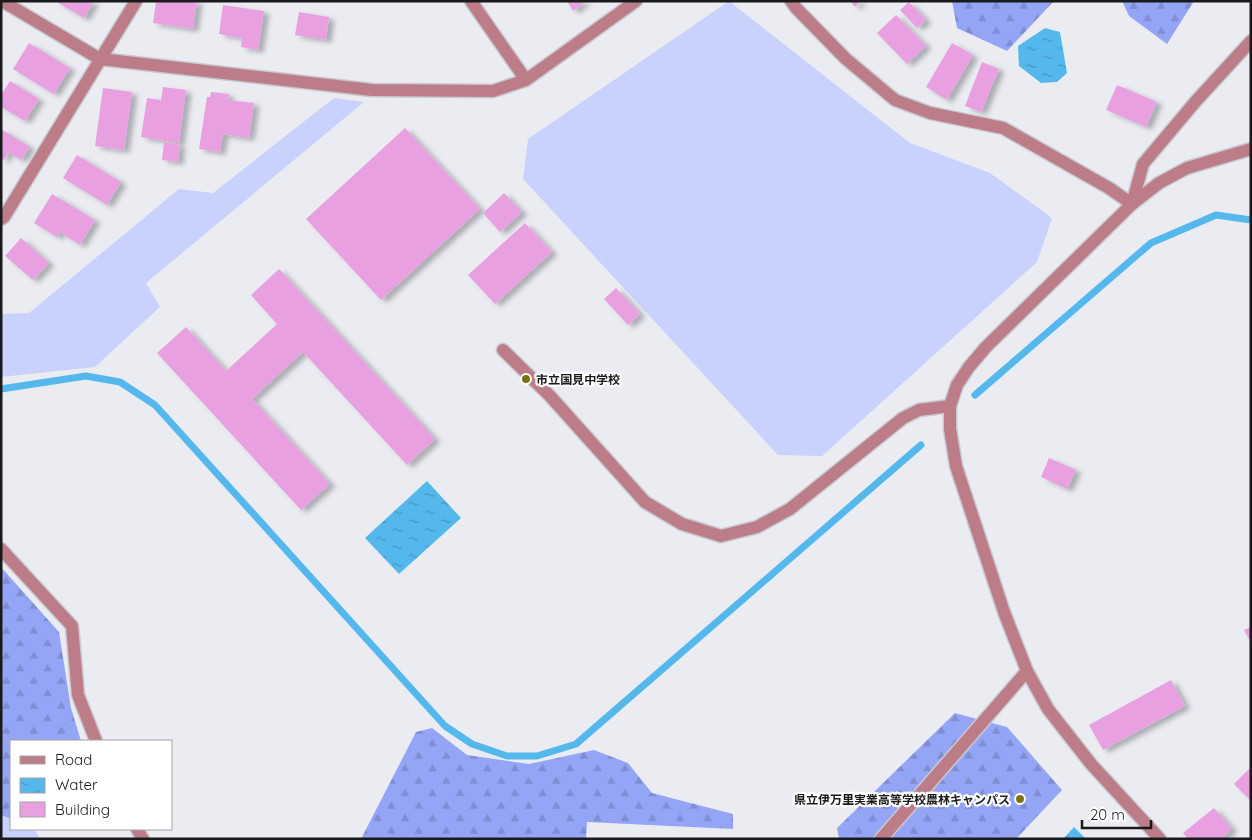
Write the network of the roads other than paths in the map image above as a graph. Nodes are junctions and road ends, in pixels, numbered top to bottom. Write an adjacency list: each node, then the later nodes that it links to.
1 (2, 1): 7 (street)
2 (136, 1): 7 (street)
3 (471, 1): 8 (street)
4 (636, 1): 8 (street)
5 (791, 1): 10 (street)
6 (1251, 41): 10 (street)
7 (100, 59): 8 (street); 11 (street)
8 (526, 80)
9 (1251, 149): 10 (street)
10 (1132, 204): 13 (street)
11 (1, 219)
12 (503, 350): 13 (street)
13 (950, 406): 15 (street)
14 (1, 549): 16 (street)
15 (1027, 671): 17 (street); 18 (street)
16 (96, 740)
17 (881, 839)
18 (1160, 839)

